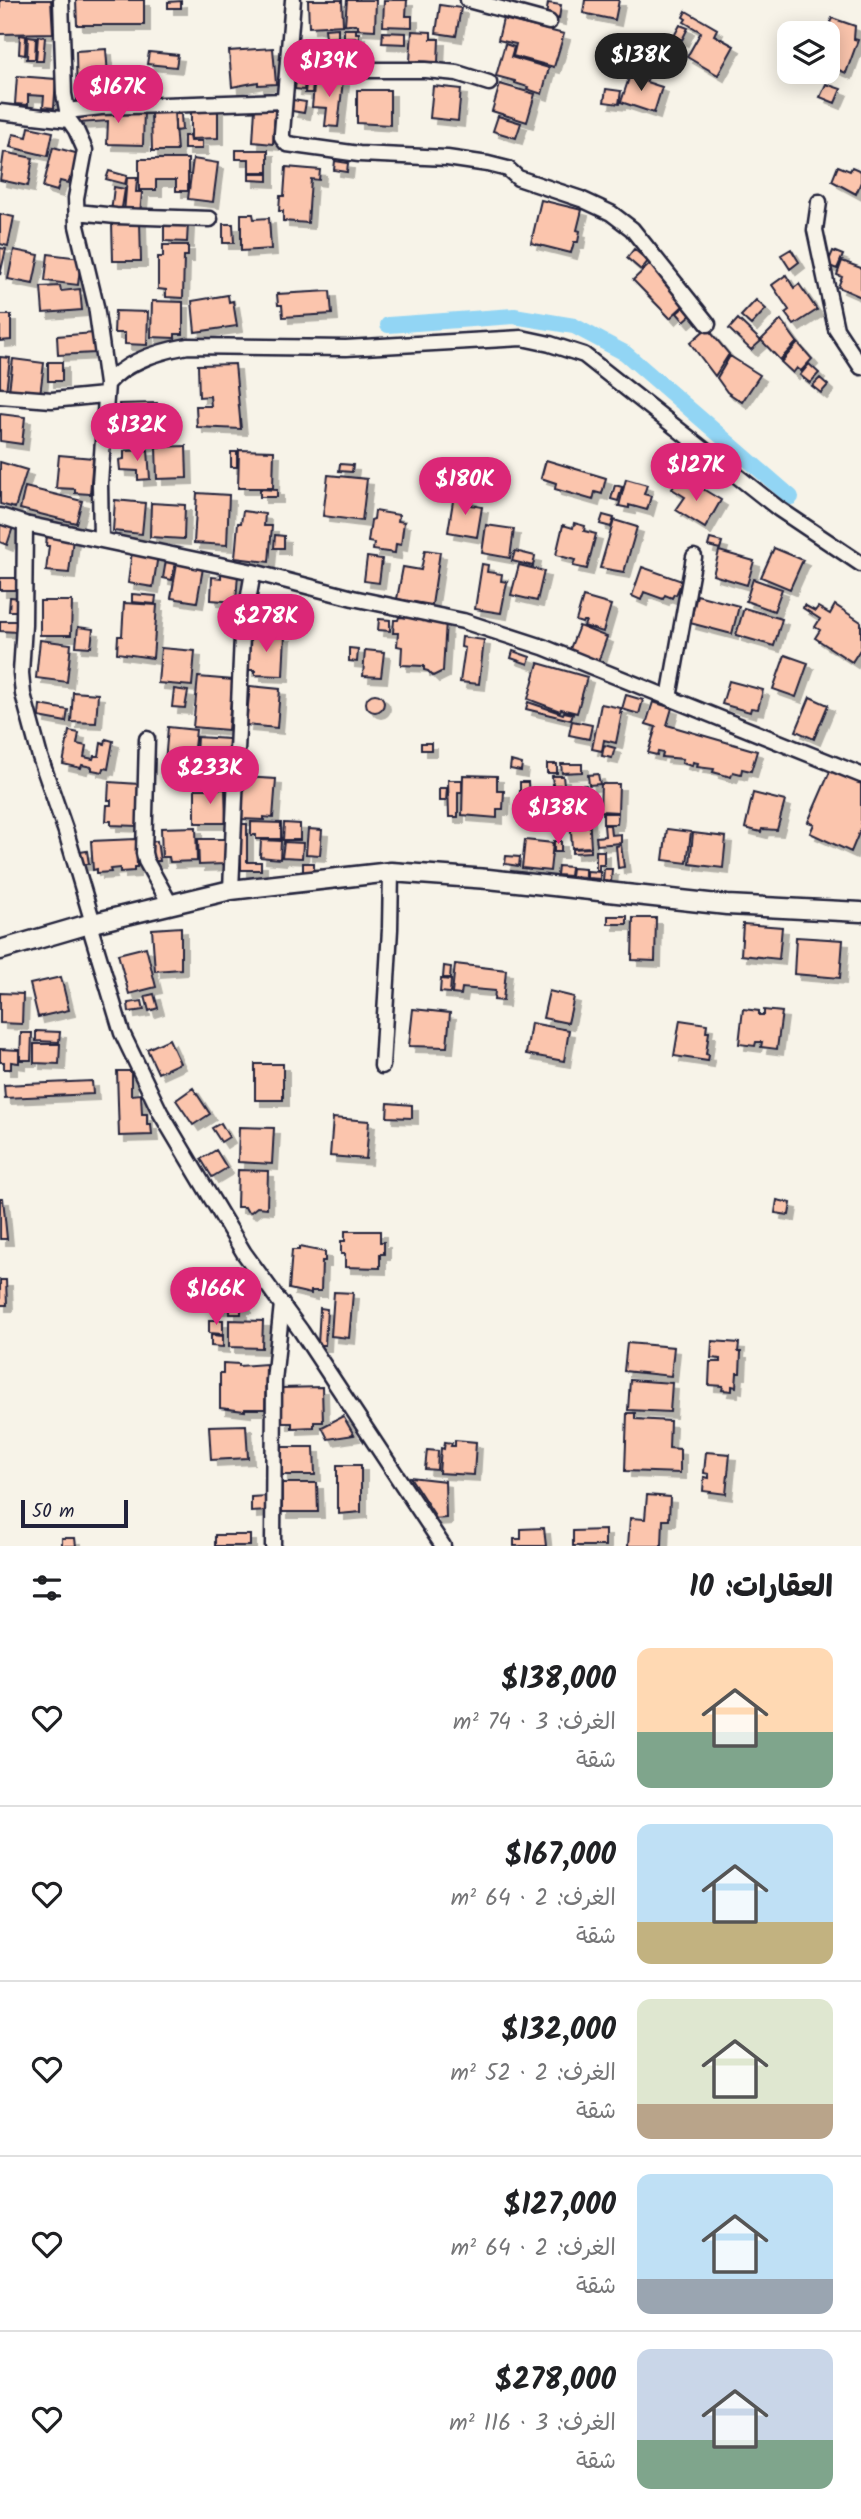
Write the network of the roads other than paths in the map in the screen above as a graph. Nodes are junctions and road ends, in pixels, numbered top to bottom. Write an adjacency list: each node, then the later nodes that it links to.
1 (61, 0): 9 (street)
2 (293, 0): 5 (street)
3 (468, 0): 4 (street)
4 (549, 22)
5 (289, 70): 6 (street); 7 (street)
6 (489, 83)
7 (284, 101): 9 (street); 13 (street)
8 (0, 112): 9 (street)
9 (68, 116): 11 (street)
10 (819, 202): 14 (street)
11 (77, 212): 12 (street); 15 (street)
12 (210, 219)
13 (708, 324)
14 (861, 367)
15 (106, 389): 16 (street); 19 (street); 21 (street)
16 (0, 396)
17 (0, 516): 18 (street)
18 (25, 524): 19 (street); 30 (street)
19 (101, 539): 22 (street)
20 (694, 557): 23 (street)
21 (861, 564)
22 (253, 572): 23 (street); 27 (street)
23 (670, 698): 25 (street)
24 (147, 738): 28 (street)
25 (861, 775)
26 (391, 872): 27 (main road); 29 (main road); 32 (street)
27 (231, 890): 28 (main road)
28 (170, 904): 30 (main road)
29 (861, 912)
30 (91, 923): 31 (main road); 33 (street)
31 (0, 950)
32 (382, 1066)
33 (282, 1304): 34 (street); 35 (street)
34 (273, 1546)
35 (443, 1546)

